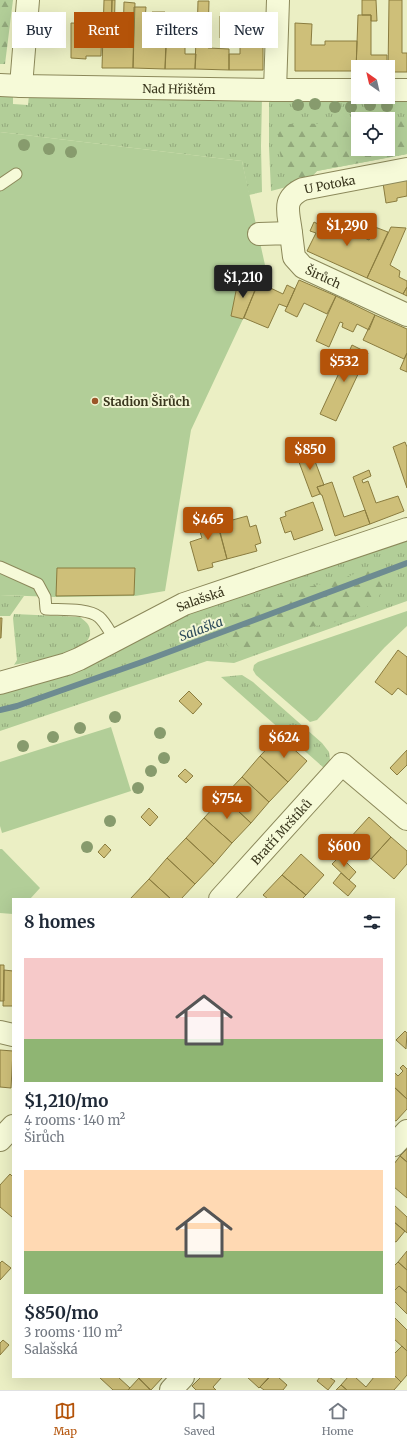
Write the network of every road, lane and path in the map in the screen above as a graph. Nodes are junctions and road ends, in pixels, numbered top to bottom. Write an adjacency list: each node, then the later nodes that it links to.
1 (28, 0): 3 (street)
2 (278, 0): 4 (street)
3 (10, 86): 4 (street, Nad Hřištěm)
4 (276, 90): 5 (street, Nad Hřištěm)
5 (351, 90)
6 (395, 90): 7 (street)
7 (407, 90)
8 (407, 169): 11 (street, U Potoka)
9 (16, 174): 10 (lane)
10 (0, 185)
11 (292, 233): 12 (street); 13 (street, Širůch)
12 (258, 234)
13 (407, 315)
14 (407, 529): 16 (street, Salašská)
15 (0, 567): 16 (lane)
16 (115, 640): 17 (street, Salašská)
17 (0, 683)
18 (407, 820): 19 (street, Bratří Mrštíků)
19 (221, 898)
20 (0, 1032): 21 (street)
21 (12, 1035)
22 (12, 1127): 24 (street)
23 (407, 1131): 25 (street)
24 (0, 1140)
25 (395, 1144)
26 (182, 1378): 27 (street)
27 (171, 1390)

